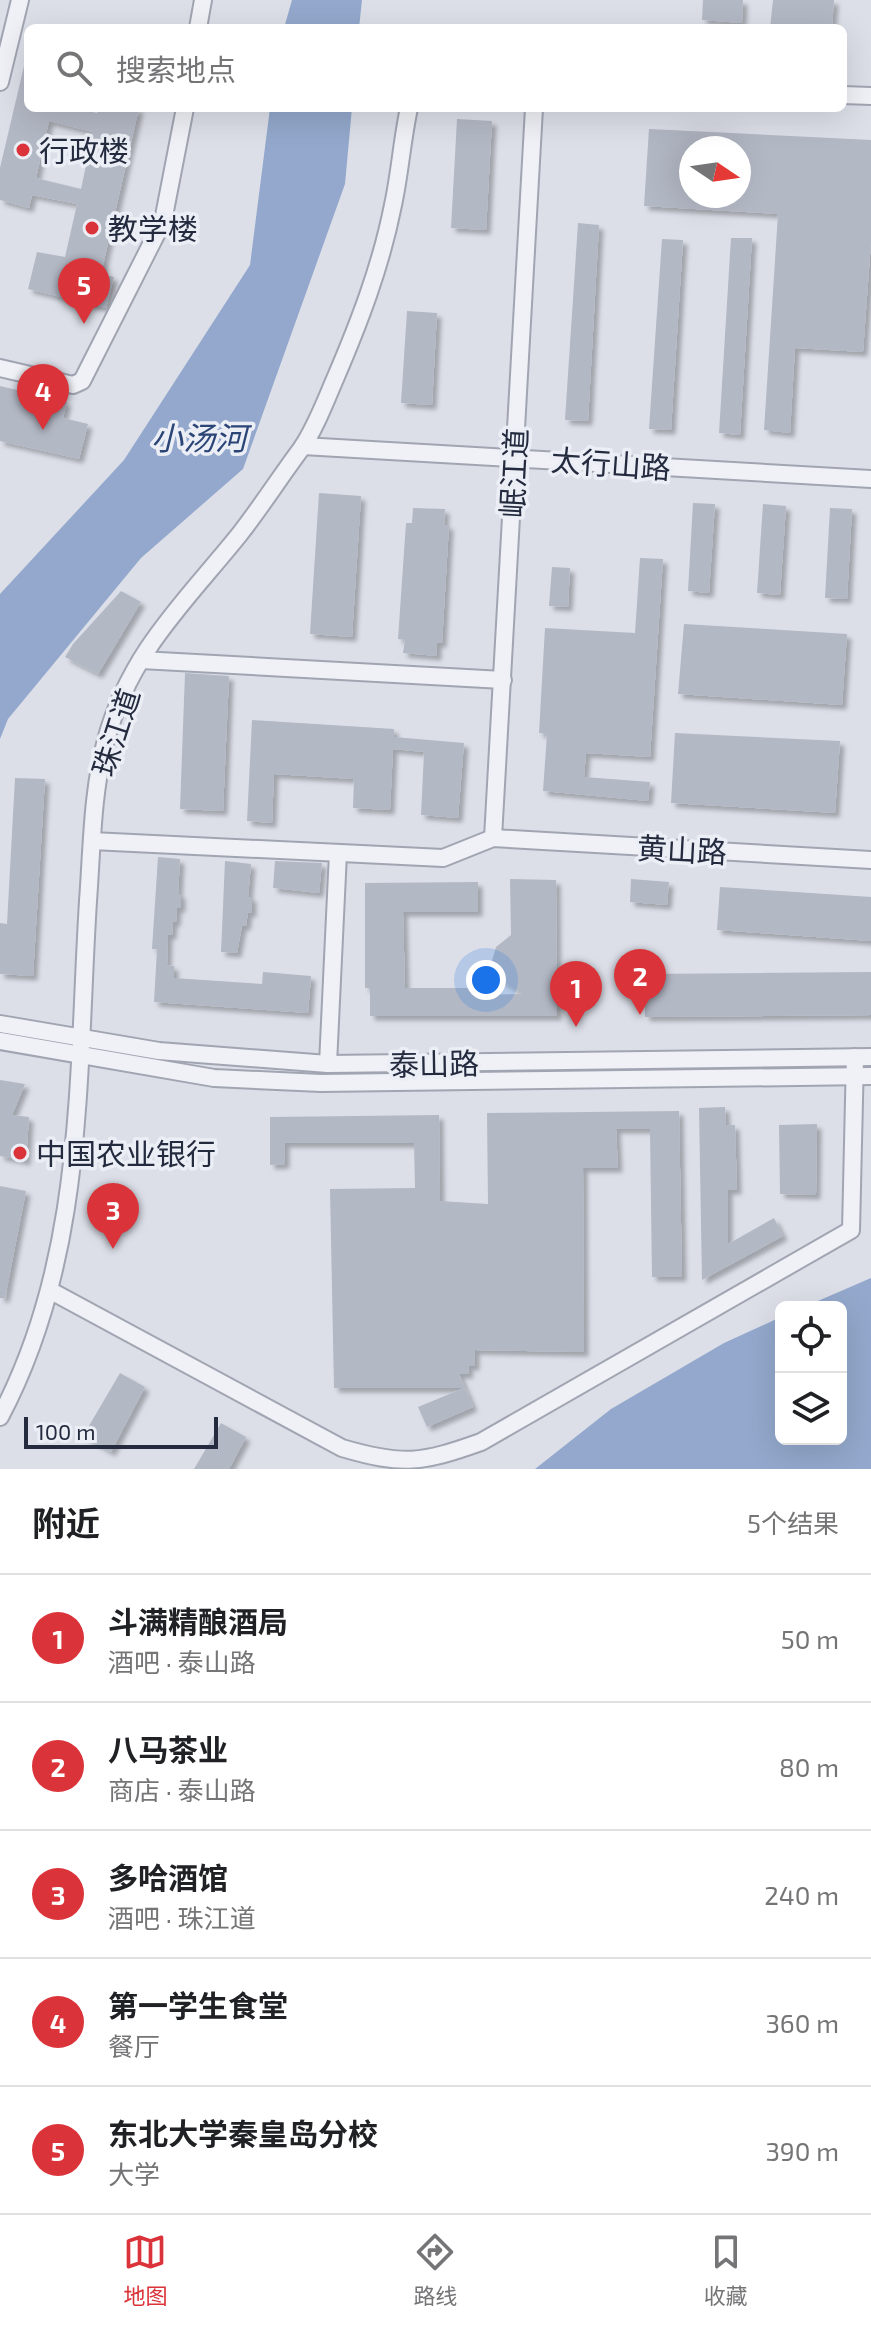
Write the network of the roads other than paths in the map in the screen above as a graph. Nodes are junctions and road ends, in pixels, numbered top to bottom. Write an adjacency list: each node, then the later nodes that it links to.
1 (20, 0): 4 (street)
2 (203, 0): 3 (street)
3 (199, 24)
4 (0, 79)
5 (847, 95): 6 (street)
6 (871, 96)
7 (184, 112): 10 (street)
8 (408, 112): 11 (street, 珠江道)
9 (534, 112): 12 (street, 岷江道)
10 (0, 368)
11 (303, 446): 12 (street, 太行山路); 14 (street, 珠江道)
12 (514, 457): 13 (street, 太行山路); 15 (street, 岷江道)
13 (871, 479)
14 (141, 660): 15 (street); 17 (street, 珠江道)
15 (503, 680): 16 (street, 岷江道)
16 (493, 838): 19 (street); 20 (street, 黄山路)
17 (92, 841): 19 (street); 22 (street, 珠江道)
18 (871, 845): 20 (street)
19 (338, 853): 26 (street)
20 (870, 860)
21 (0, 1024): 22 (street, 泰山路)
22 (83, 1039): 24 (street, 珠江道); 26 (street, 泰山路)
23 (0, 1041): 24 (street)
24 (81, 1057): 27 (street); 28 (street, 珠江道)
25 (863, 1057): 26 (street, 泰山路); 27 (street)
26 (328, 1064)
27 (863, 1076): 28 (street)
28 (51, 1291): 29 (street, 珠江道)
29 (0, 1417)

